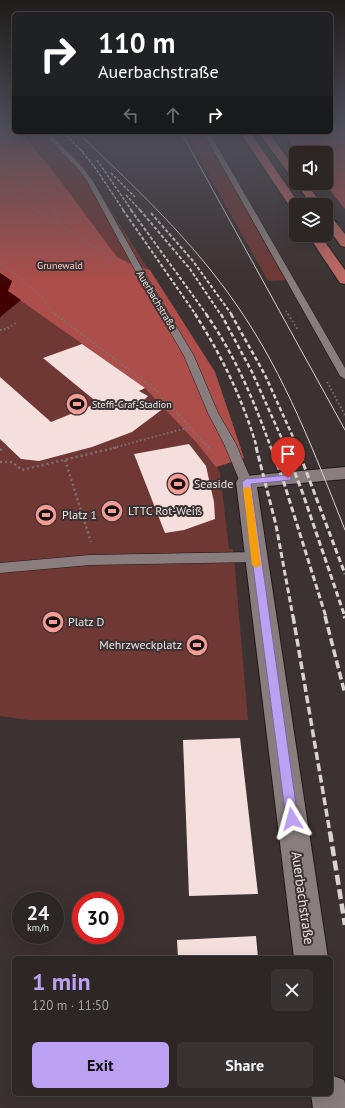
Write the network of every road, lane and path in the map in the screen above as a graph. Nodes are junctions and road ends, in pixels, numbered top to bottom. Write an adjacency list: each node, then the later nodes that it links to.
1 (20, 181): 7 (path)
2 (90, 181): 12 (lane, Auerbachstraße)
3 (234, 181): 16 (lane)
4 (278, 181): 6 (highway)
5 (0, 186): 7 (path)
6 (289, 198)
7 (60, 224): 12 (path)
8 (333, 227): 10 (highway)
9 (319, 242): 13 (highway)
10 (345, 243)
11 (0, 263): 17 (path)
12 (140, 272): 23 (lane, Auerbachstraße)
13 (345, 280)
14 (18, 322): 15 (path)
15 (0, 330)
16 (345, 376)
17 (190, 427): 20 (path); 23 (path)
18 (5, 448): 19 (path)
19 (0, 450)
20 (65, 460): 21 (path); 25 (path)
21 (0, 462)
22 (345, 473): 23 (street)
23 (244, 478): 24 (street, Auerbachstraße)
24 (255, 557): 25 (lane); 27 (street, Auerbachstraße)
25 (97, 560): 26 (lane)
26 (0, 568)
27 (311, 956)
28 (330, 1096): 29 (street)
29 (332, 1108)

